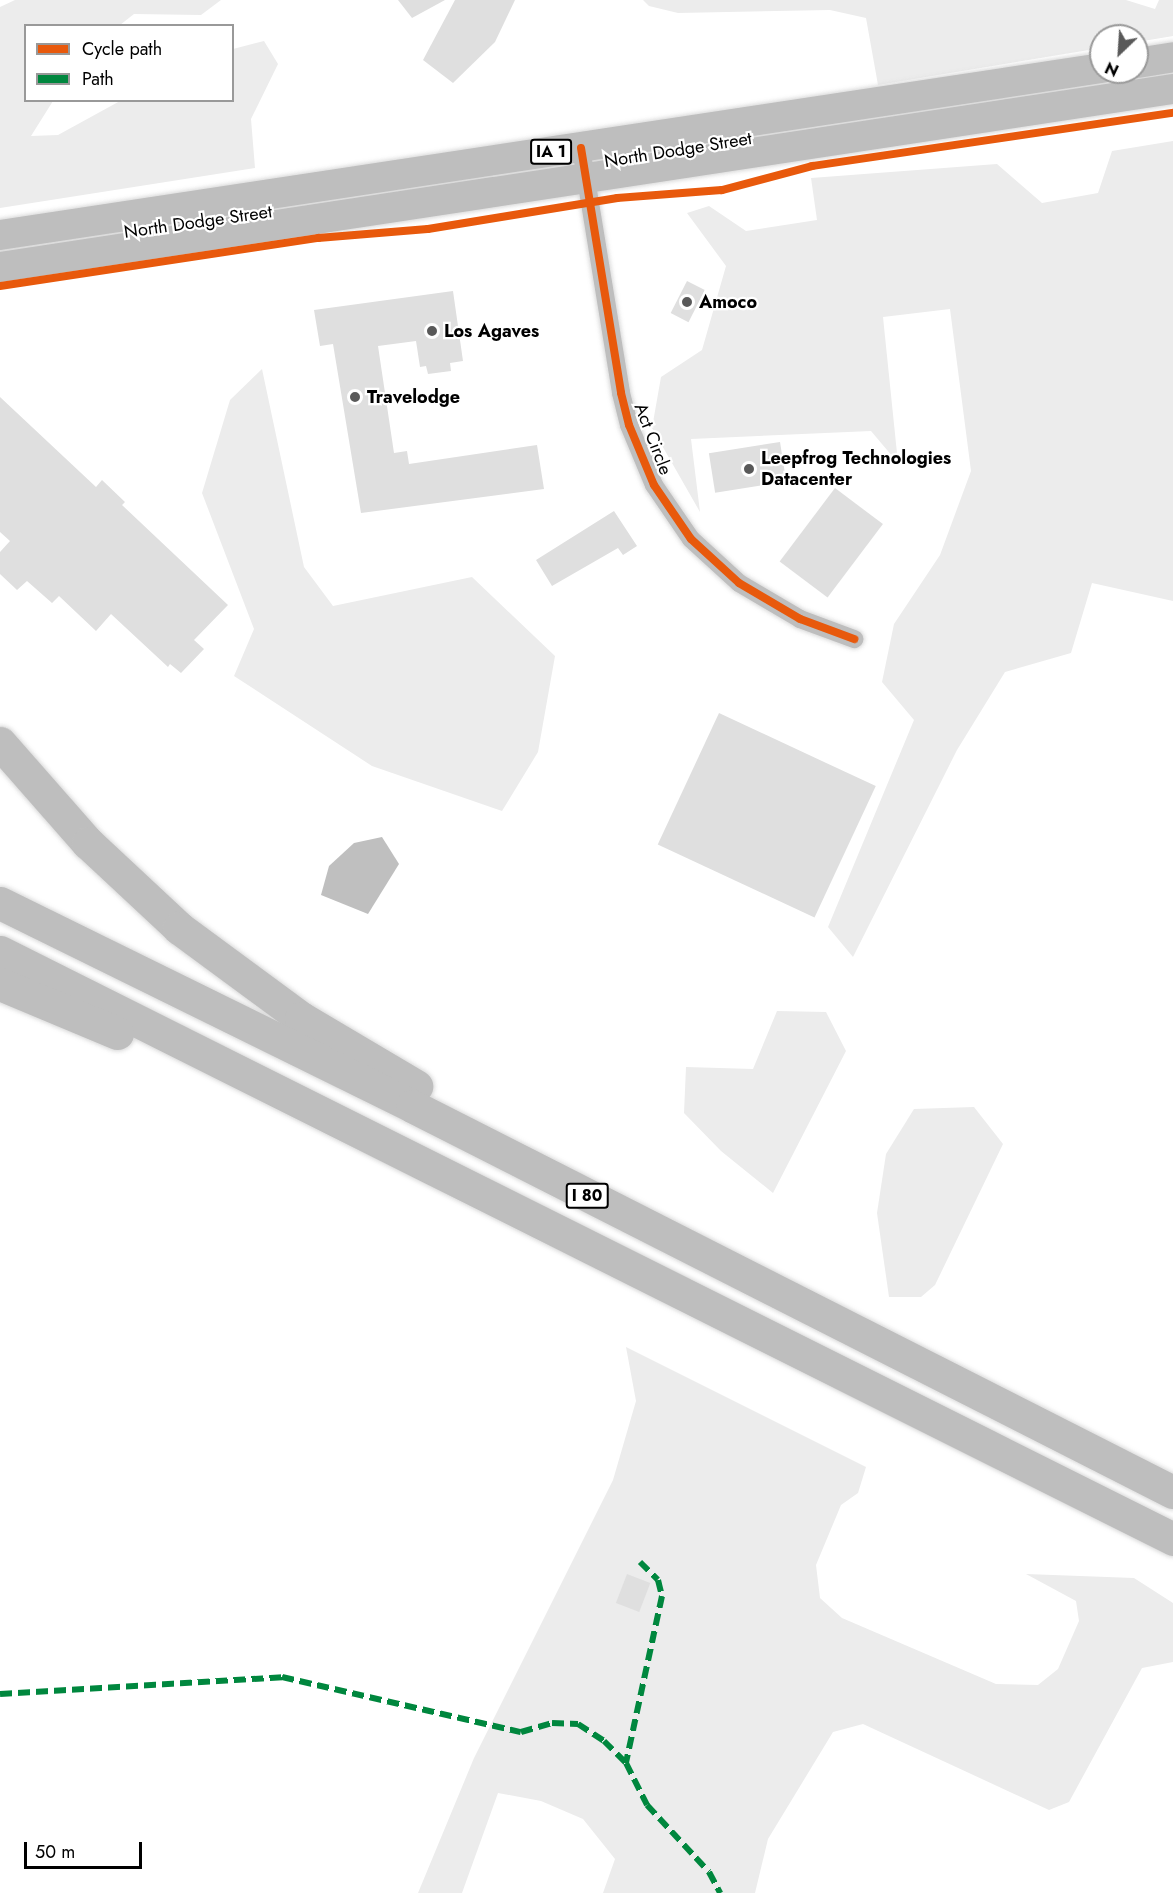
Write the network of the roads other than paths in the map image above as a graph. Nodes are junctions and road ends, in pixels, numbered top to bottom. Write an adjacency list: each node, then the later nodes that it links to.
1 (1173, 57): 2 (main road)
2 (1149, 61)
3 (1089, 70): 5 (main road, North Dodge Street / IA 1)
4 (1173, 89): 6 (main road, North Dodge Street / IA 1)
5 (581, 148): 6 (street, Act Circle); 7 (main road, North Dodge Street / IA 1)
6 (585, 180): 8 (main road, North Dodge Street / IA 1); 9 (street, Act Circle)
7 (0, 235)
8 (0, 267)
9 (854, 639)
10 (0, 743): 15 (highway)
11 (0, 903): 15 (highway, I 80)
12 (0, 952): 14 (highway, I 80)
13 (0, 984): 14 (highway)
14 (280, 1090): 17 (highway, I 80)
15 (499, 1152): 16 (highway, I 80)
16 (1173, 1492)
17 (1173, 1539)

